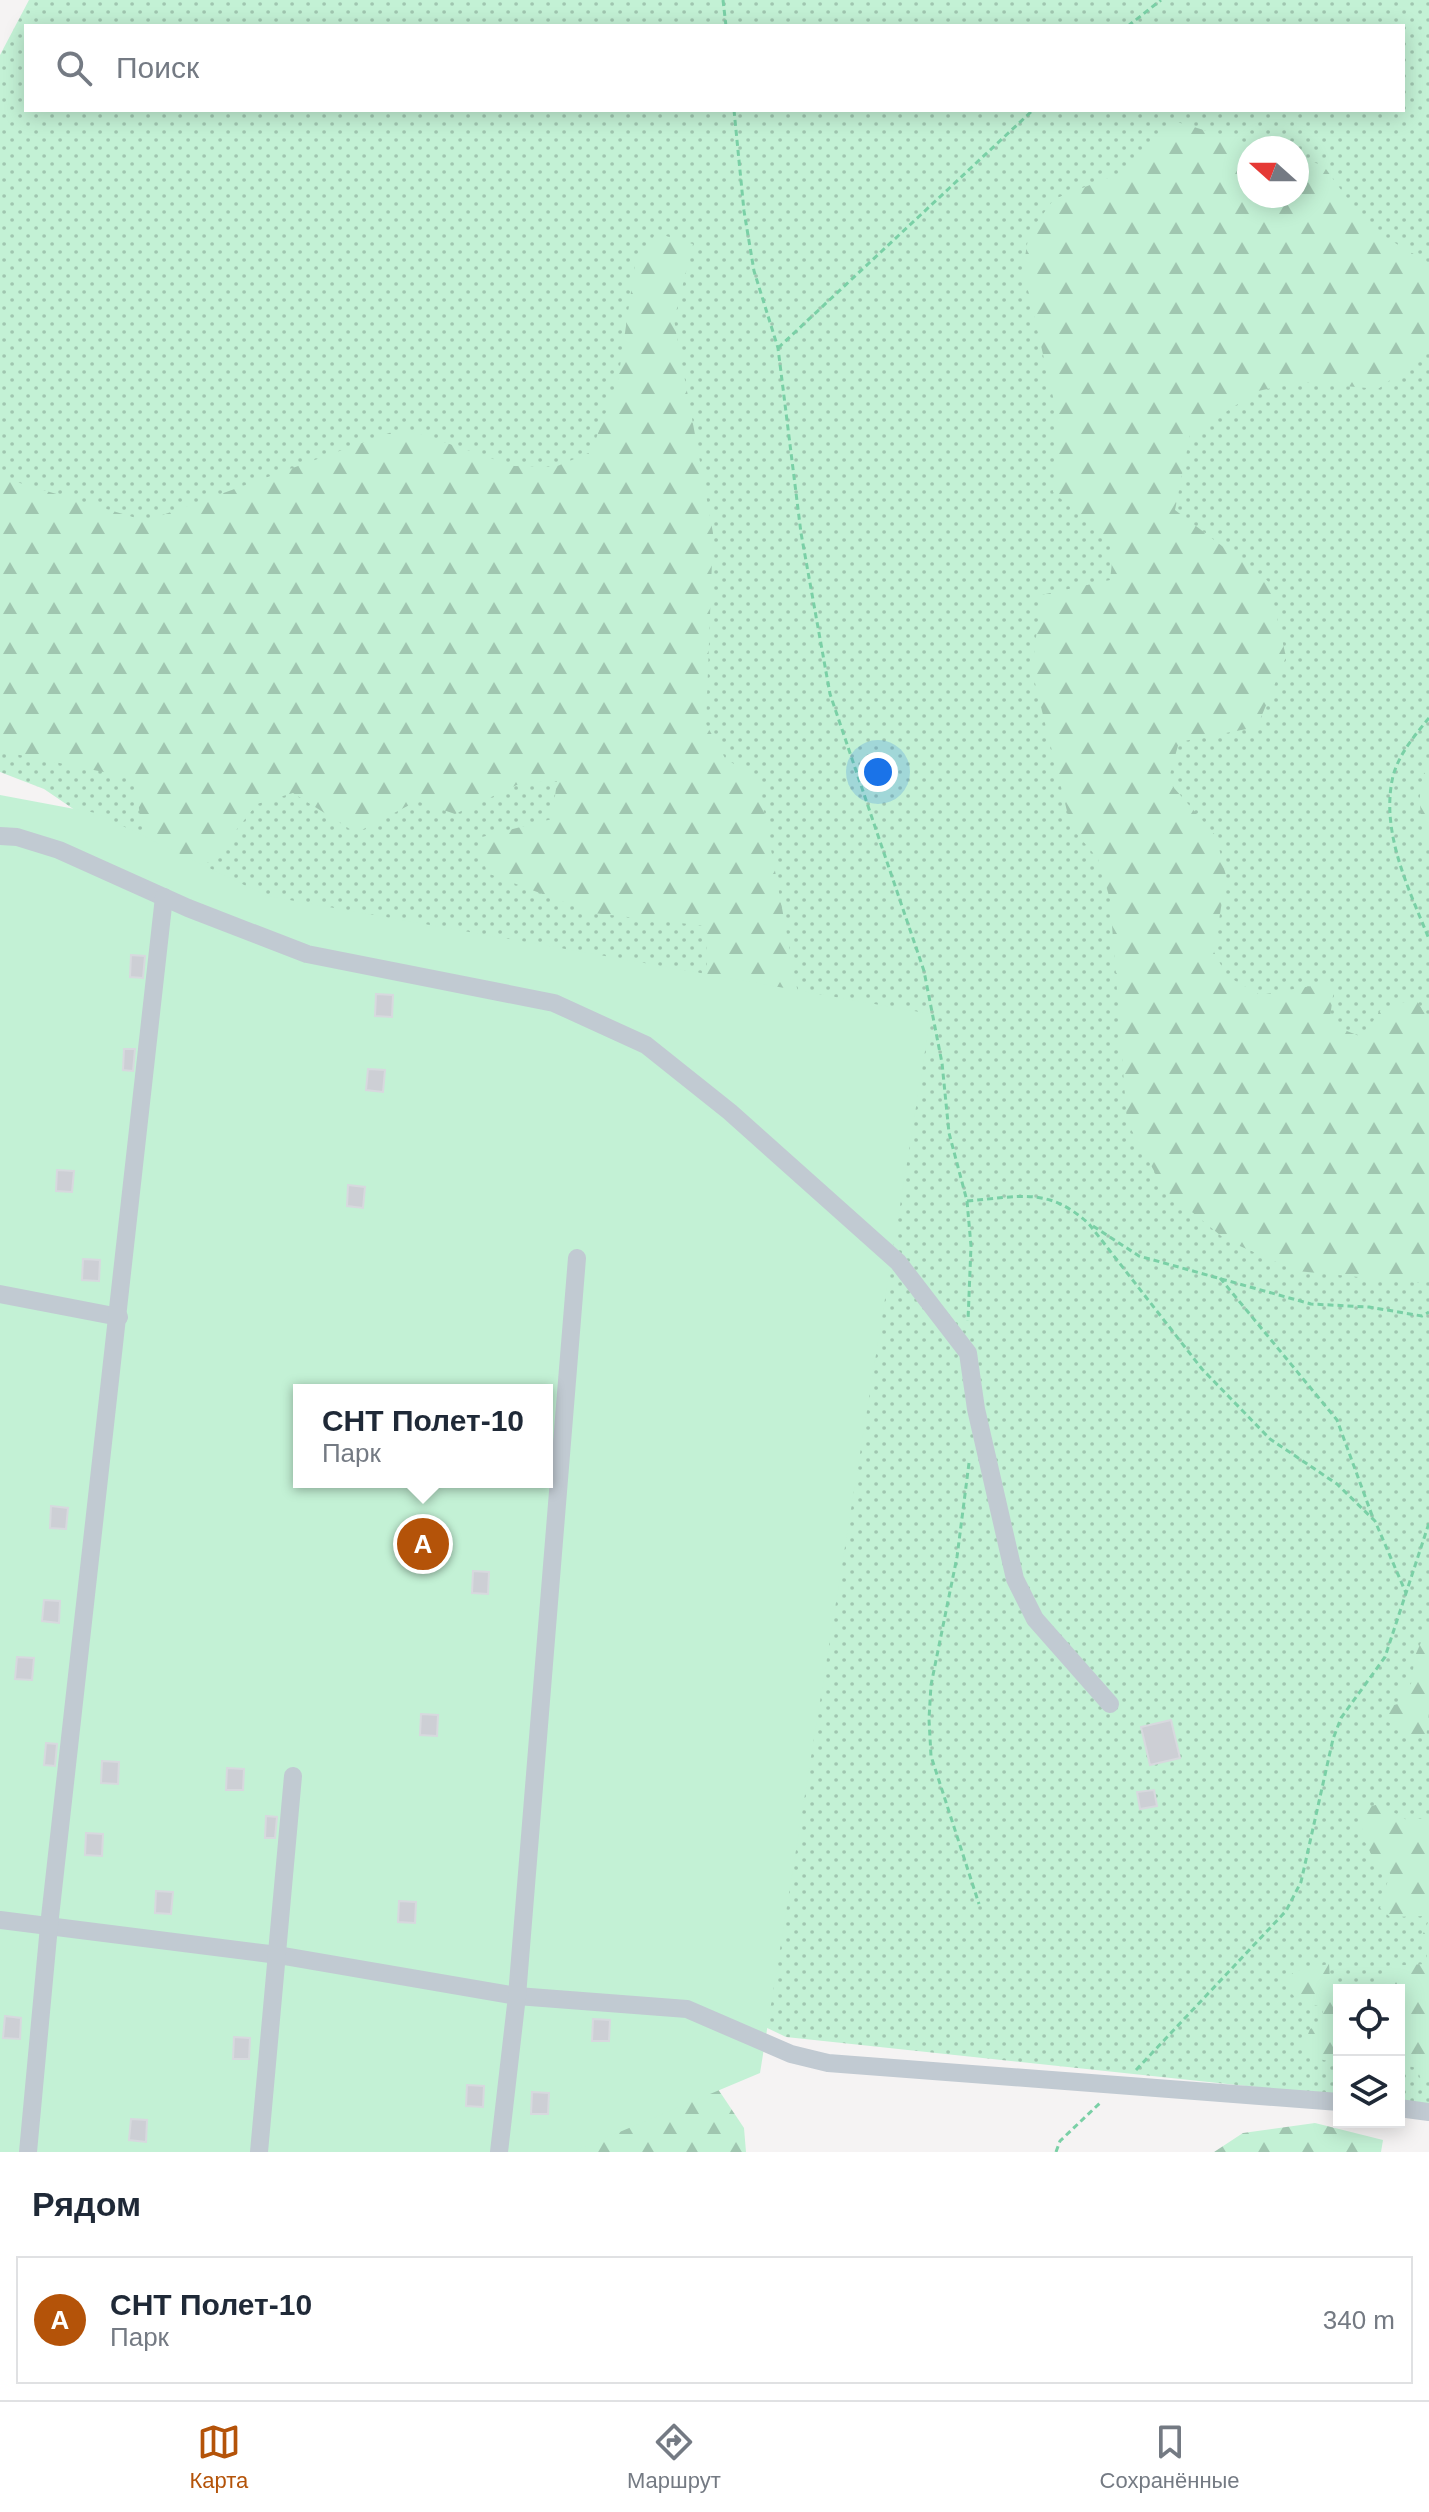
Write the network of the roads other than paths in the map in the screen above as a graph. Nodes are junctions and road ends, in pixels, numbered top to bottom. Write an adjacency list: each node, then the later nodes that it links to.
1 (0, 836): 2 (lane)
2 (164, 897): 5 (lane); 6 (lane)
3 (577, 1258): 11 (lane)
4 (0, 1294): 5 (lane)
5 (119, 1317): 9 (lane)
6 (1110, 1704)
7 (293, 1776): 10 (lane)
8 (0, 1920): 9 (lane)
9 (49, 1926): 10 (lane); 15 (lane)
10 (278, 1955): 11 (lane); 16 (lane)
11 (517, 1996): 12 (lane); 17 (lane)
12 (1333, 2102)
13 (1405, 2109): 14 (lane)
14 (1429, 2112)
15 (28, 2152)
16 (259, 2152)
17 (499, 2152)

